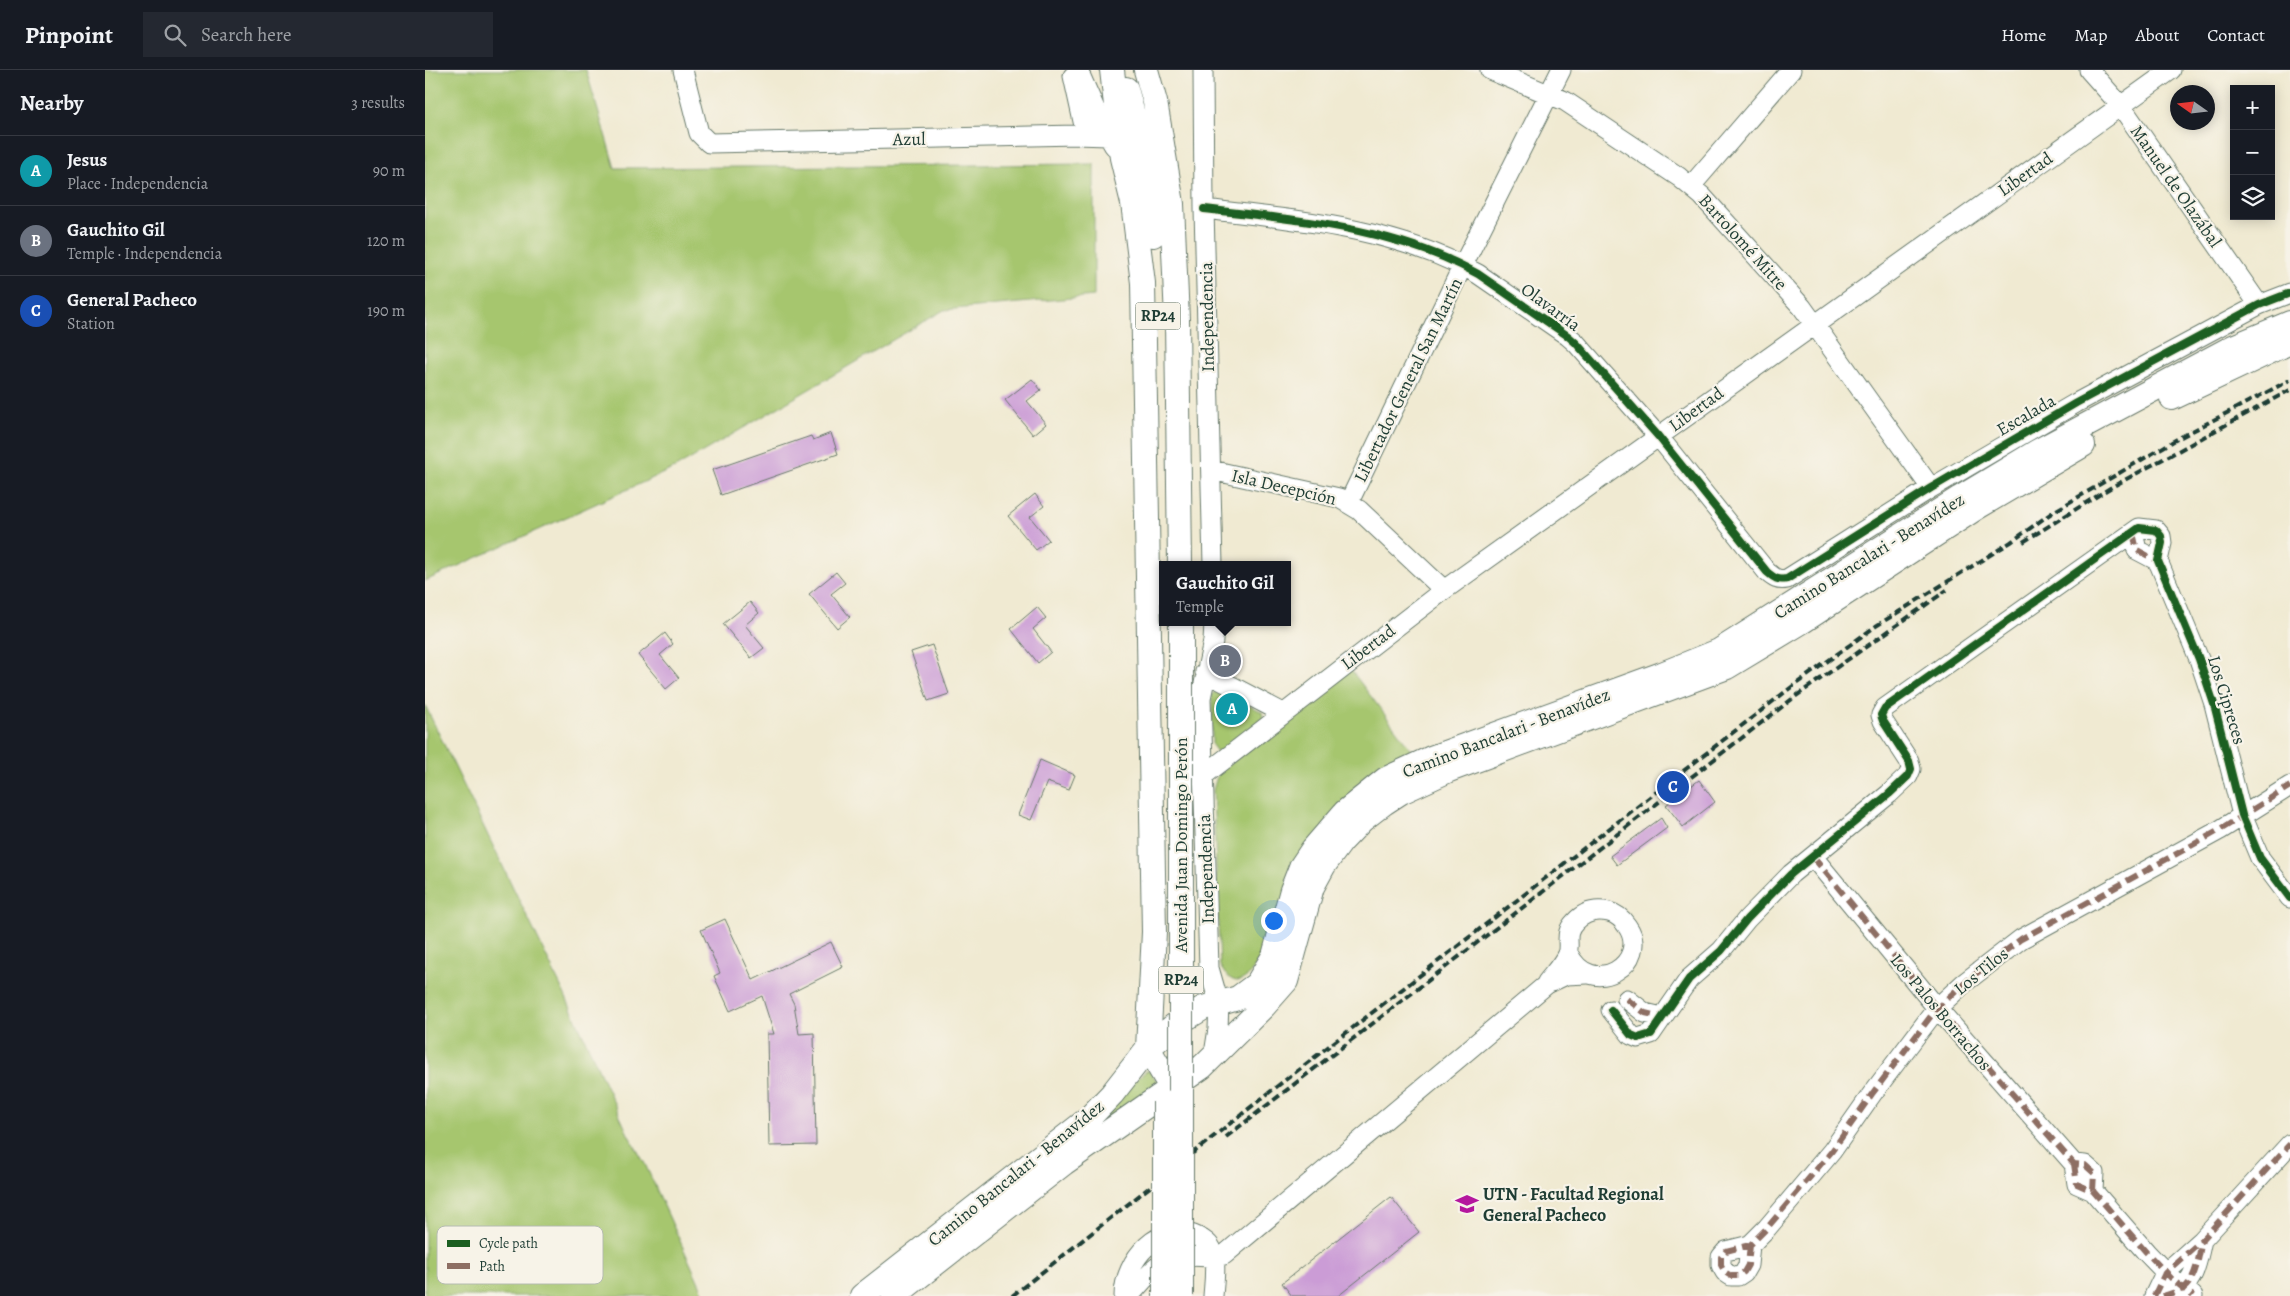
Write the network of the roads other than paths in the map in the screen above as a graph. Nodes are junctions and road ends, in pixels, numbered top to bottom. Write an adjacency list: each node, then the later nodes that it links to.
1 (683, 70): 17 (street, Azul)
2 (1071, 70): 17 (street)
3 (1078, 70): 18 (street)
4 (1112, 70): 19 (main road)
5 (1121, 70): 32 (main road, RP24)
6 (1146, 70): 15 (main road, RP24)
7 (1152, 70): 15 (main road)
8 (1203, 70): 21 (street, Independencia)
9 (1491, 70): 14 (street, Bartolomé Mitre)
10 (1561, 70): 14 (street, Libertador General San Martín)
11 (1791, 70): 20 (street)
12 (2089, 70): 16 (street, Manuel de Olazábal)
13 (2171, 70): 16 (street, Libertad)
14 (1549, 93): 20 (street, Bartolomé Mitre); 22 (street, Libertador General San Martín)
15 (1155, 102): 33 (main road, RP24)
16 (2121, 106): 24 (street, Manuel de Olazábal); 26 (street, Libertad)
17 (1086, 135): 18 (street, Azul)
18 (1108, 136): 19 (street)
19 (1122, 158): 55 (main road)
20 (1691, 186): 26 (street, Bartolomé Mitre)
21 (1204, 209): 22 (street, Olavarría); 29 (street, Independencia)
22 (1463, 265): 28 (street, Olavarría); 31 (street, Libertador General San Martín)
23 (2290, 293): 24 (street, Escalada)
24 (2259, 305): 30 (street, Escalada)
25 (2290, 323): 51 (main road, Camino Bancalari - Benavídez)
26 (1815, 324): 28 (street, Libertad); 30 (street, Bartolomé Mitre)
27 (2290, 342): 56 (main road, Camino Bancalari - Benavídez)
28 (1658, 436): 35 (street, Olavarría); 36 (street, Libertad)
29 (1211, 470): 31 (street, Isla Decepción); 34 (street, Independencia)
30 (1931, 488): 35 (street, Escalada)
31 (1349, 502): 36 (street, Isla Decepción)
32 (1163, 561)
33 (1180, 561)
34 (1213, 561)
35 (1787, 579)
36 (1444, 590): 41 (street, Libertad)
37 (1164, 626): 68 (main road, RP24, bridge)
38 (1181, 626): 69 (main road, Avenida Juan Domingo Perón / RP24, bridge)
39 (1214, 626): 40 (street, Independencia)
40 (1205, 672): 41 (street); 42 (street, Independencia)
41 (1283, 713): 42 (street, Libertad)
42 (1203, 776): 51 (street, Independencia)
43 (2290, 786): 44 (street, Los Tilos)
44 (2242, 815): 45 (street, Los Cipreces); 46 (street, Los Cipreces); 52 (street, Los Tilos)
45 (1813, 856): 52 (street, Los Palos Borrachos); 54 (street)
46 (2290, 898)
47 (1568, 953): 48 (street); 48 (street); 49 (street)
48 (1587, 974): 49 (street)
49 (1547, 984): 61 (street)
50 (1627, 998): 54 (street)
51 (1219, 1003): 55 (main road, Camino Bancalari - Benavídez); 56 (street, Independencia)
52 (1937, 1008): 60 (street, Los Tilos); 62 (street, Los Palos Borrachos)
53 (1611, 1010): 54 (street)
54 (1662, 1017)
55 (1148, 1048): 57 (main road); 64 (main road, Camino Bancalari - Benavídez)
56 (1214, 1054): 57 (main road, Camino Bancalari - Benavídez)
57 (1172, 1089): 65 (main road, Camino Bancalari - Benavídez)
58 (2290, 1144): 59 (street)
59 (2202, 1240): 62 (street); 63 (street)
60 (1750, 1245)
61 (1214, 1258): 66 (street); 67 (street); 70 (street)
62 (2165, 1273): 63 (street, Los Palos Borrachos); 71 (street)
63 (2188, 1292): 72 (street)
64 (861, 1296)
65 (894, 1296)
66 (1124, 1296)
67 (1129, 1296)
68 (1165, 1296)
69 (1181, 1296)
70 (1213, 1296)
71 (2155, 1296)
72 (2163, 1296)

